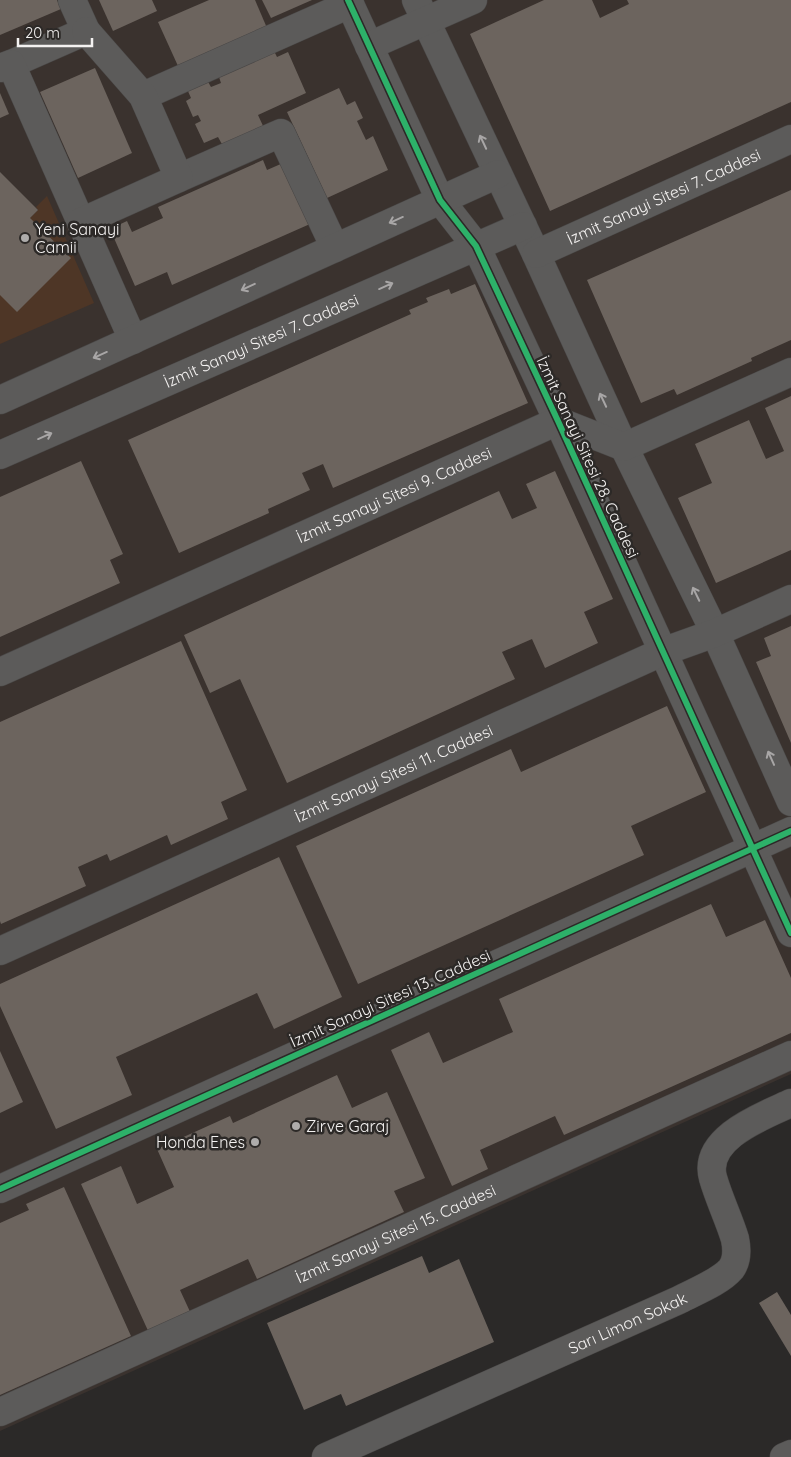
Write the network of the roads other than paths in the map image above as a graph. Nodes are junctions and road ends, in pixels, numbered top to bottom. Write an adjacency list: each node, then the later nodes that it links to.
1 (72, 0): 5 (street)
2 (473, 0): 4 (street)
3 (349, 2): 6 (street, İzmit Sanayi Sitesi 28. Caddesi); 8 (street)
4 (421, 10): 6 (street); 10 (street, one-way to 4)
5 (86, 30): 7 (street); 8 (street)
6 (369, 46): 12 (street, İzmit Sanayi Sitesi 28. Caddesi)
7 (5, 66): 13 (street)
8 (143, 96): 11 (street)
9 (791, 139): 17 (street, İzmit Sanayi Sitesi 7. Caddesi)
10 (498, 174): 12 (street); 14 (street)
11 (179, 178): 13 (street); 16 (street)
12 (440, 200): 15 (street, İzmit Sanayi Sitesi 28. Caddesi); 16 (street, one-way to 16)
13 (81, 222): 18 (street)
14 (523, 226): 15 (street, İzmit Sanayi Sitesi 7. Caddesi); 17 (street)
15 (476, 246): 21 (street, İzmit Sanayi Sitesi 28. Caddesi); 23 (street, İzmit Sanayi Sitesi 7. Caddesi, one-way to 15)
16 (335, 248): 18 (street, one-way to 18)
17 (536, 254): 22 (street, one-way to 17)
18 (134, 340): 20 (street, one-way to 20)
19 (791, 372): 22 (street)
20 (0, 400)
21 (558, 422): 22 (street); 26 (street, İzmit Sanayi Sitesi 28. Caddesi); 27 (street, İzmit Sanayi Sitesi 9. Caddesi)
22 (624, 447): 25 (street, one-way to 22)
23 (0, 455)
24 (791, 599): 25 (street, İzmit Sanayi Sitesi 11. Caddesi)
25 (714, 633): 26 (street, İzmit Sanayi Sitesi 11. Caddesi); 28 (street, one-way to 25)
26 (662, 652): 30 (street, İzmit Sanayi Sitesi 28. Caddesi); 32 (street, İzmit Sanayi Sitesi 11. Caddesi)
27 (0, 672)
28 (791, 802)
29 (791, 831): 30 (street, İzmit Sanayi Sitesi 13. Caddesi)
30 (752, 849): 31 (street, İzmit Sanayi Sitesi 28. Caddesi); 35 (street, İzmit Sanayi Sitesi 13. Caddesi)
31 (791, 933)
32 (0, 951)
33 (791, 1055): 36 (street, İzmit Sanayi Sitesi 15. Caddesi)
34 (791, 1103): 37 (street, Sarı Limon Sokak)
35 (0, 1188)
36 (0, 1412)
37 (342, 1454)
38 (791, 1454): 39 (street)
39 (784, 1457)

